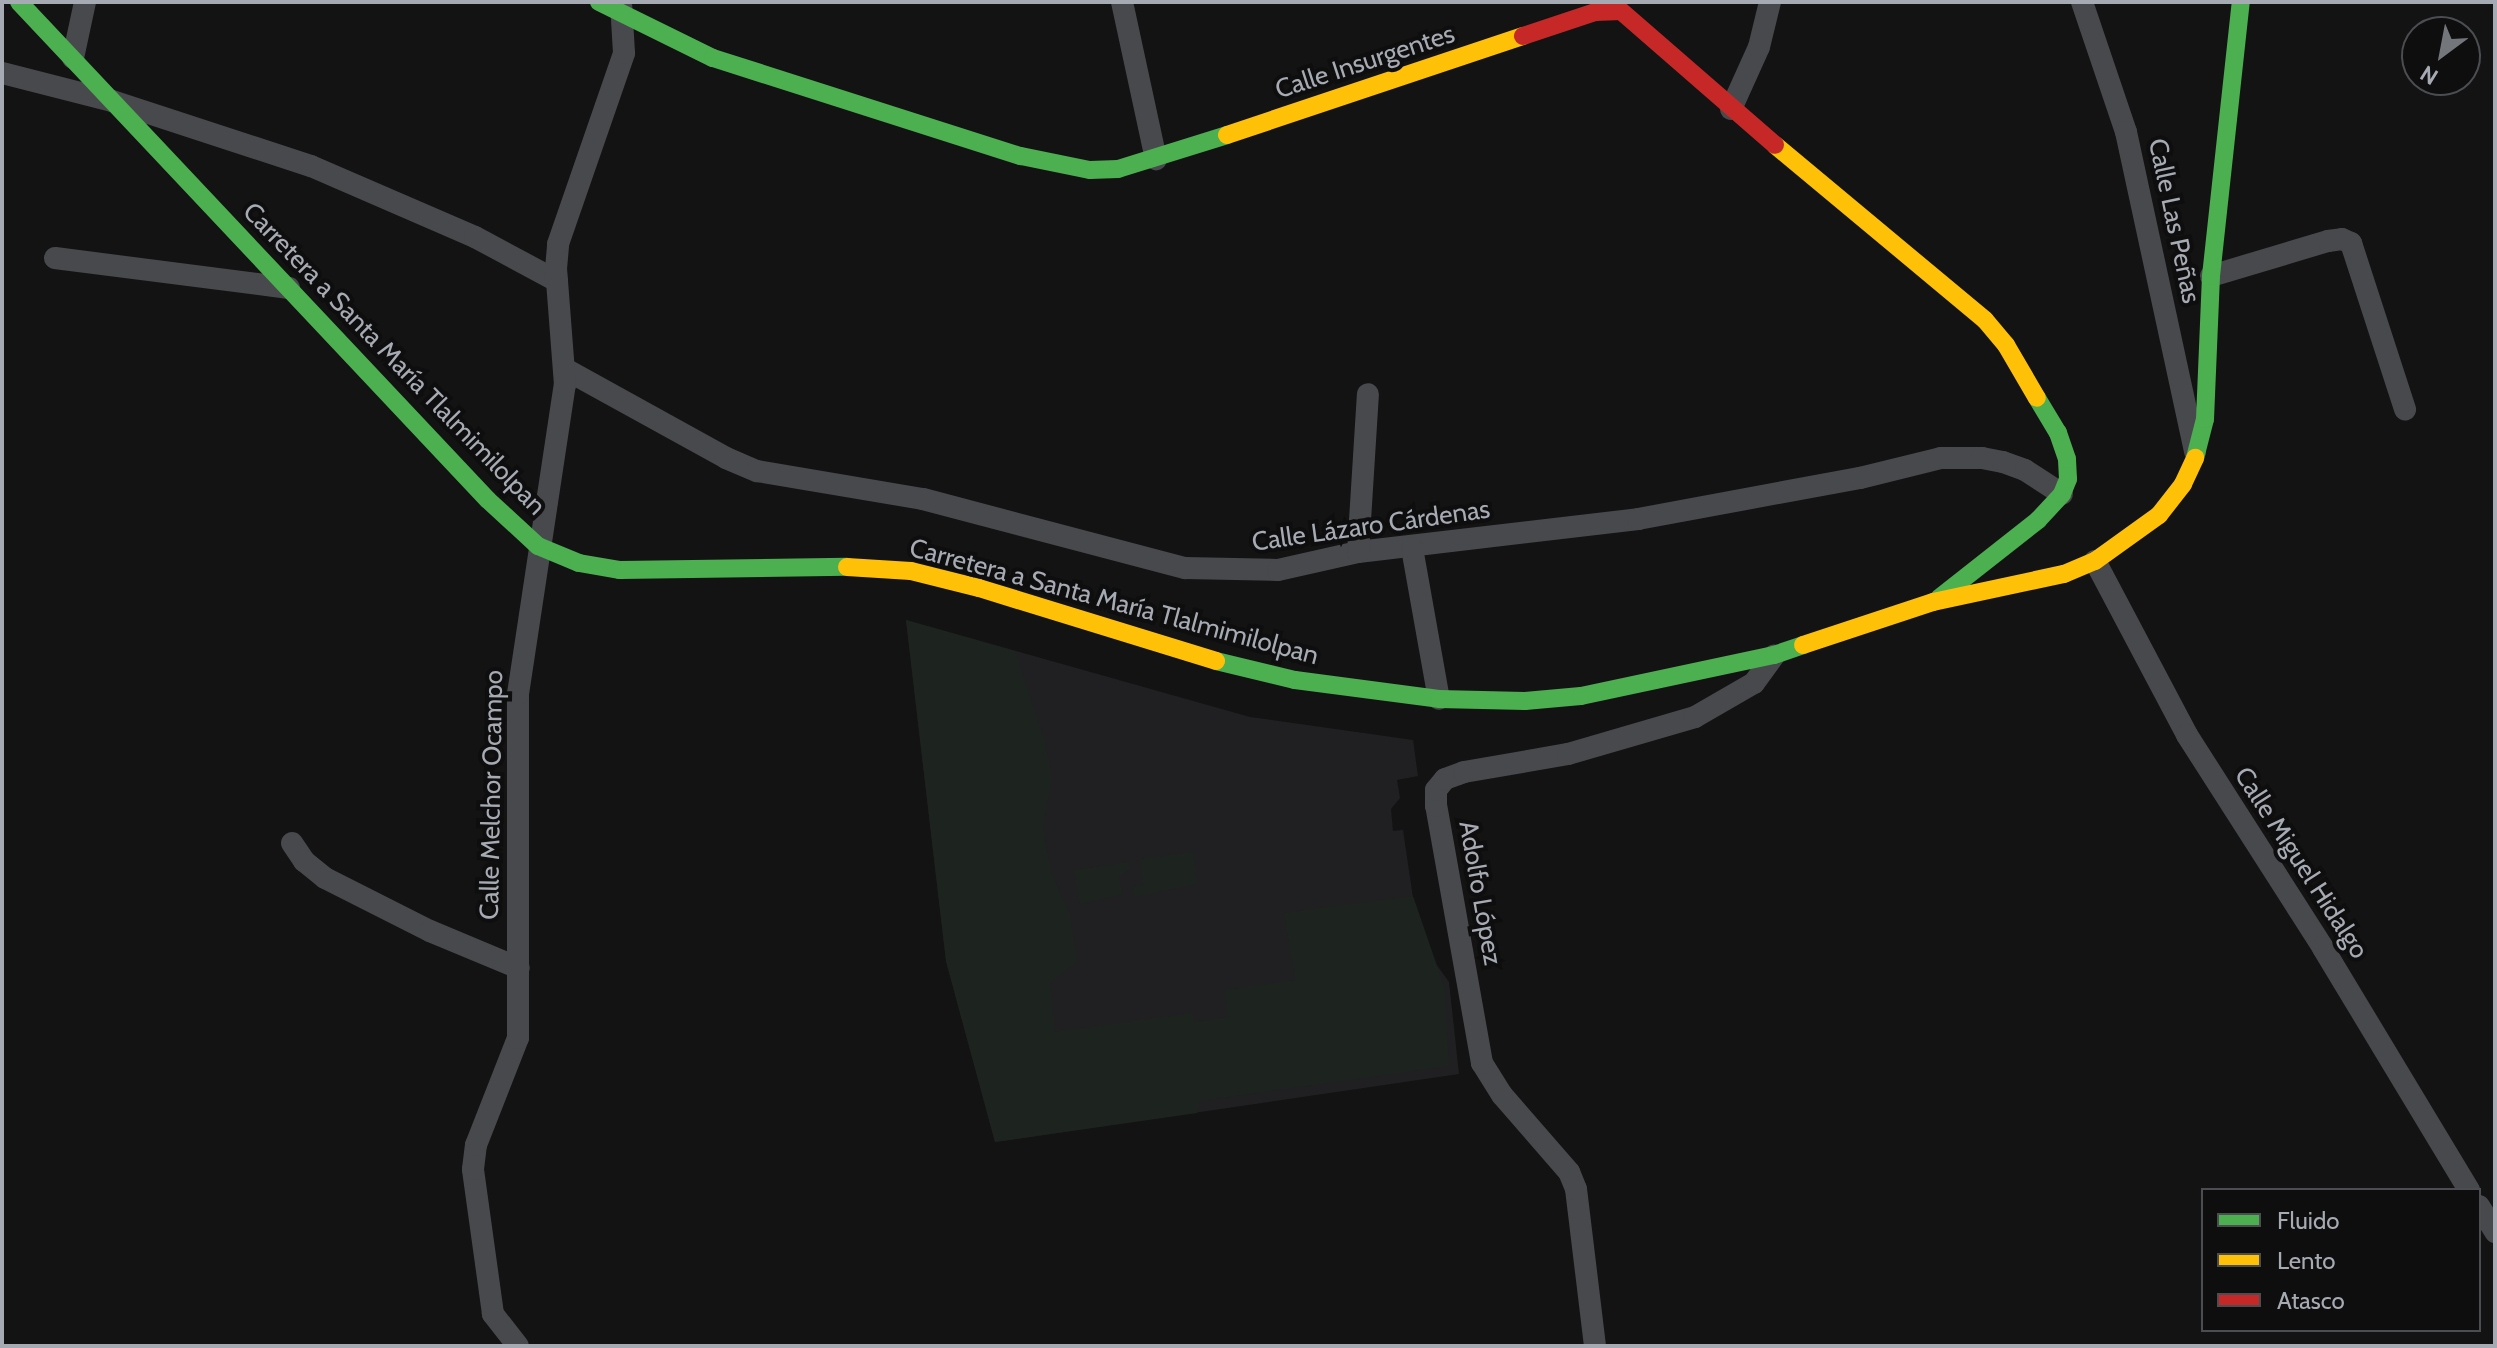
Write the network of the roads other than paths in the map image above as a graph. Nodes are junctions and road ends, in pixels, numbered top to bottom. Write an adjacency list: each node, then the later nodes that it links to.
1 (19, 2): 10 (main road, Carretera a Santa María Tlalmimilolpan)
2 (85, 2): 10 (street)
3 (599, 2): 9 (main road, Calle Insurgentes)
4 (1122, 2): 14 (street)
5 (1770, 2): 13 (street)
6 (2082, 2): 22 (street, Calle Las Peñas)
7 (2241, 2): 16 (main road, Carretera a Santa María Tlalmimilolpan)
8 (1623, 7): 13 (main road, Calle Insurgentes); 14 (main road, Calle Insurgentes)
9 (622, 8): 14 (main road, Calle Insurgentes); 17 (street, Calle Melchor Ocampo)
10 (73, 58): 12 (main road, Carretera a Santa María Tlalmimilolpan)
11 (2, 73): 12 (street)
12 (112, 101): 17 (street); 18 (main road, Carretera a Santa María Tlalmimilolpan)
13 (1731, 109): 23 (main road, Calle Insurgentes)
14 (1156, 159)
15 (55, 258): 18 (street)
16 (2211, 276): 21 (street); 22 (main road, Carretera a Santa María Tlalmimilolpan)
17 (557, 281): 19 (street, Calle Melchor Ocampo)
18 (289, 288): 24 (main road, Carretera a Santa María Tlalmimilolpan)
19 (565, 369): 24 (street, Calle Melchor Ocampo); 26 (street, Calle Lázaro Cárdenas)
20 (1368, 394): 26 (street)
21 (2405, 409)
22 (2196, 457): 27 (main road, Carretera a Santa María Tlalmimilolpan)
23 (2062, 494): 25 (street, Calle Lázaro Cárdenas); 28 (main road)
24 (538, 546): 30 (main road, Carretera a Santa María Tlalmimilolpan); 32 (street, Calle Melchor Ocampo)
25 (1412, 548): 26 (street, Calle Lázaro Cárdenas); 30 (street)
26 (1358, 552)
27 (2095, 561): 28 (main road, Carretera a Santa María Tlalmimilolpan); 33 (street, Calle Miguel Hidalgo)
28 (1933, 602): 29 (main road, Carretera a Santa María Tlalmimilolpan)
29 (1774, 655): 30 (main road, Carretera a Santa María Tlalmimilolpan); 37 (street, Adolfo López)
30 (1439, 699)
31 (292, 843): 32 (street)
32 (519, 968): 36 (street, Calle Melchor Ocampo)
33 (2468, 1188)
34 (2481, 1209): 35 (street)
35 (2495, 1232)
36 (518, 1346)
37 (1595, 1346)

